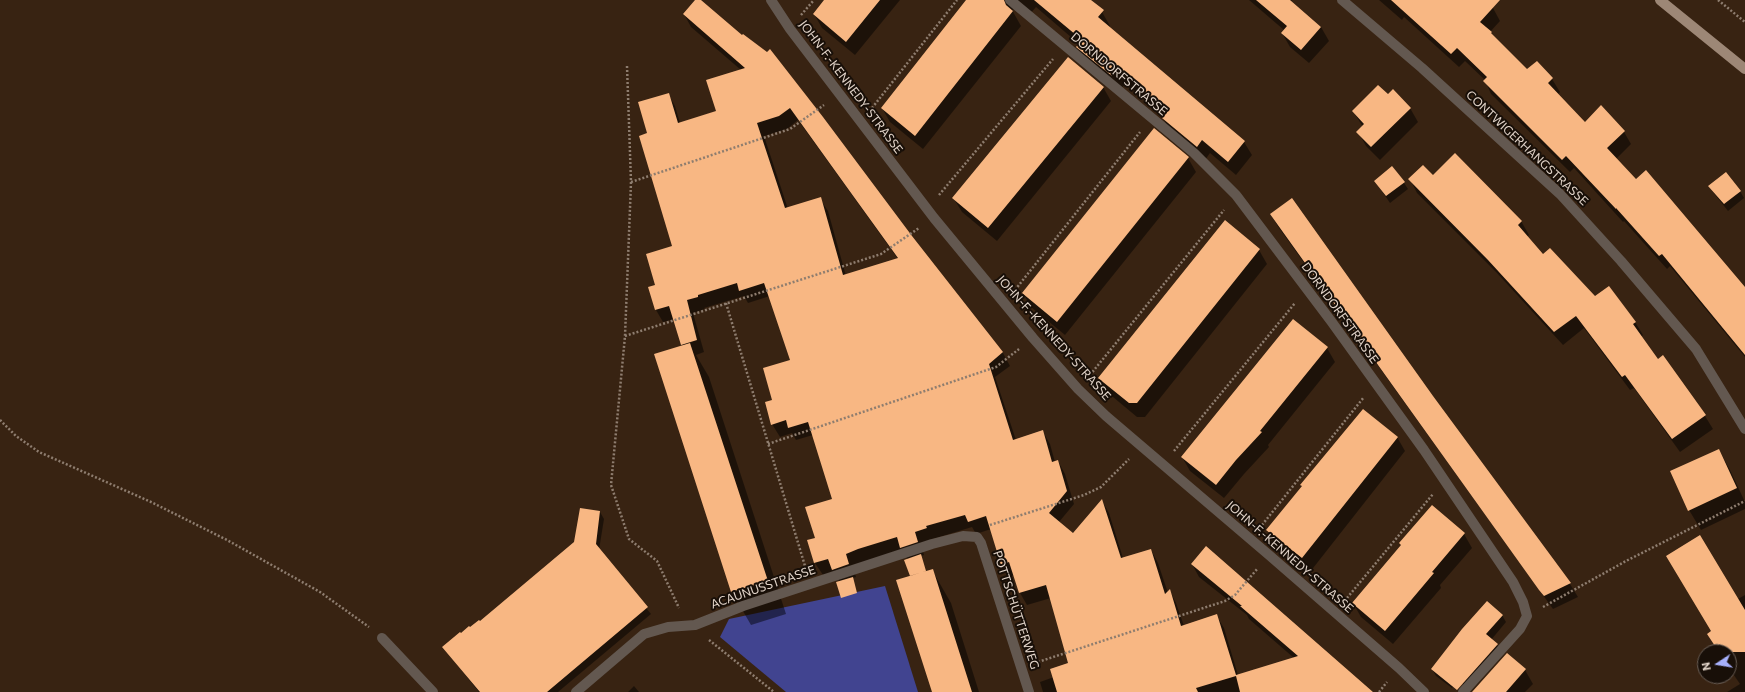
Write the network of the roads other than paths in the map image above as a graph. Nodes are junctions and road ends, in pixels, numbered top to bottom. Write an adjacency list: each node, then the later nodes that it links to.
1 (771, 0): 12 (street, JOHN-F.-KENNEDY-STRASSE)
2 (1010, 0): 13 (street, DORNDORFSTRASSE)
3 (1342, 0): 6 (street, CONTWIGERHANGSTRASSE)
4 (1660, 0): 5 (main road)
5 (1745, 68)
6 (1745, 429)
7 (976, 537): 10 (street, ACAUNUSSTRASSE); 11 (street, POTTSCHÜTTERWEG)
8 (382, 638): 9 (street)
9 (433, 692)
10 (576, 692)
11 (1029, 692)
12 (1424, 692)
13 (1463, 692)

